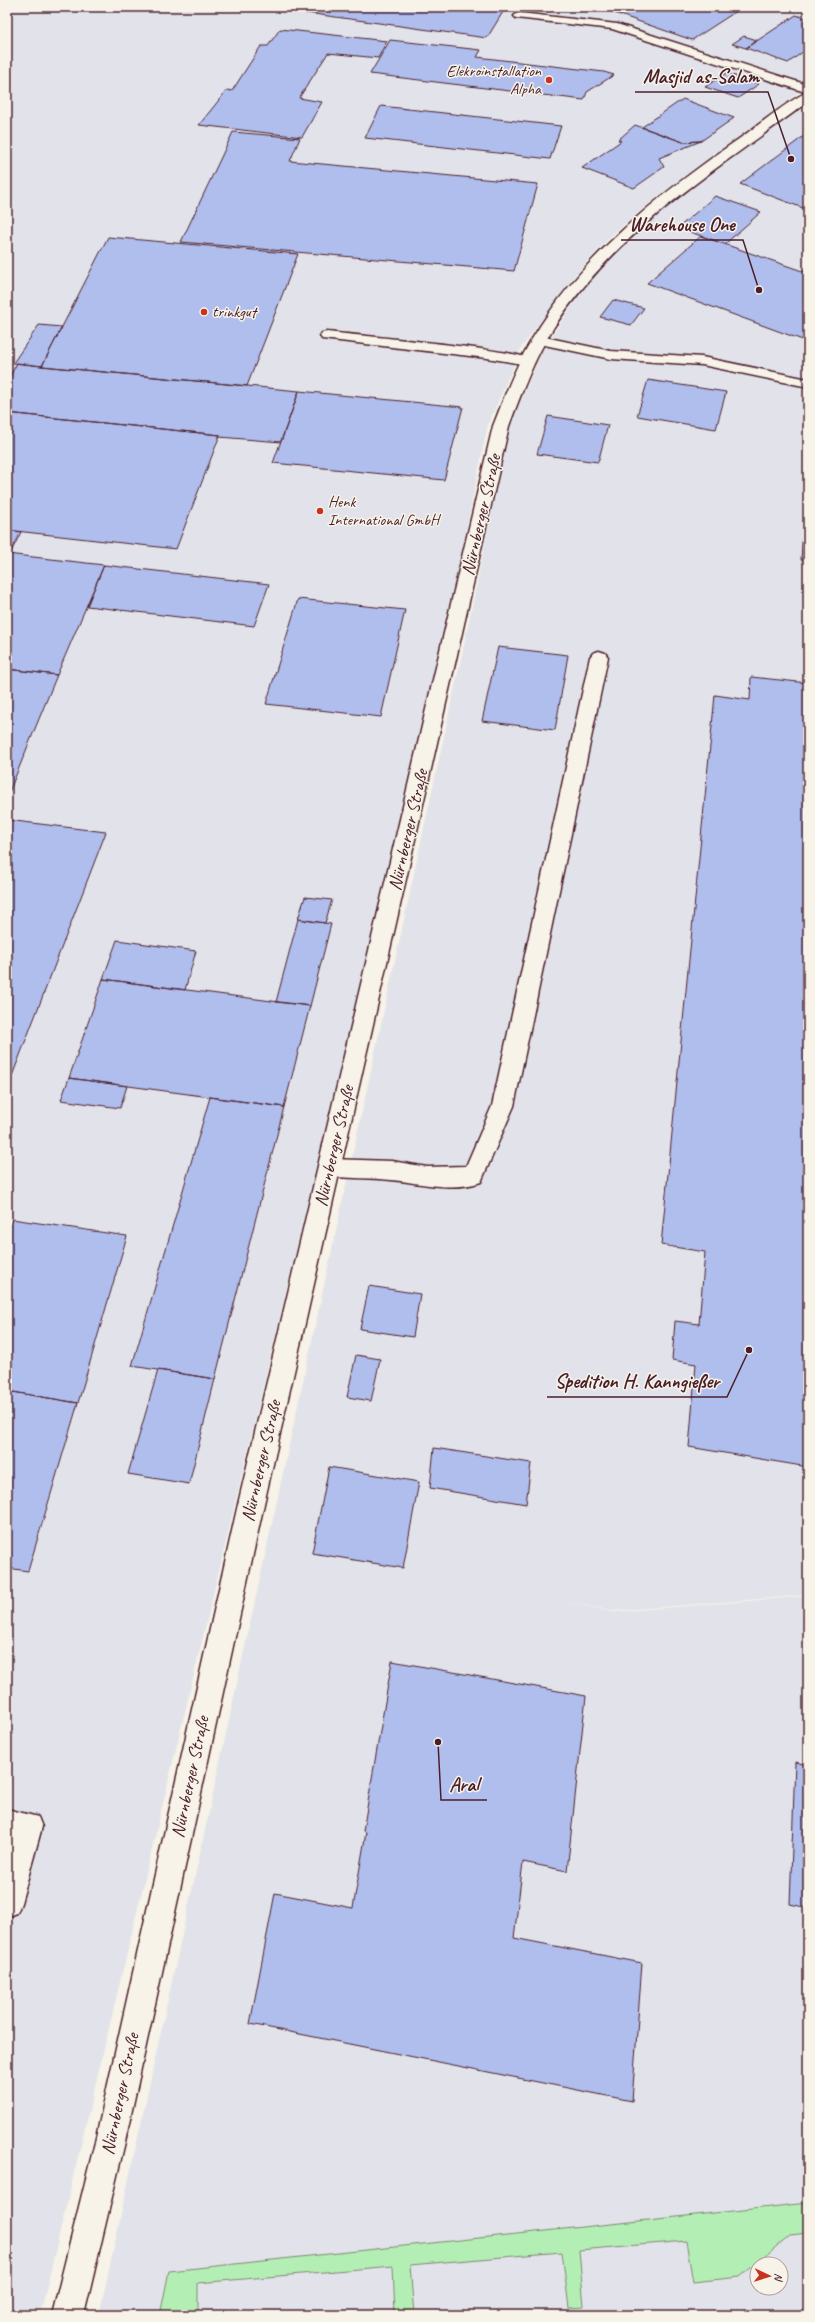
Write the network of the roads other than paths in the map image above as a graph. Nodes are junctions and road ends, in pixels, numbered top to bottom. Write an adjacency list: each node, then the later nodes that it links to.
1 (520, 16): 2 (street)
2 (808, 89)
3 (808, 96): 5 (street, Nürnberger Straße)
4 (327, 336): 6 (street)
5 (540, 340): 6 (street, Nürnberger Straße); 7 (street)
6 (528, 361): 9 (street, Nürnberger Straße)
7 (808, 384)
8 (599, 657): 9 (street)
9 (329, 1168): 12 (street, Nürnberger Straße)
10 (7, 1823): 11 (street)
11 (7, 1903)
12 (68, 2315)

